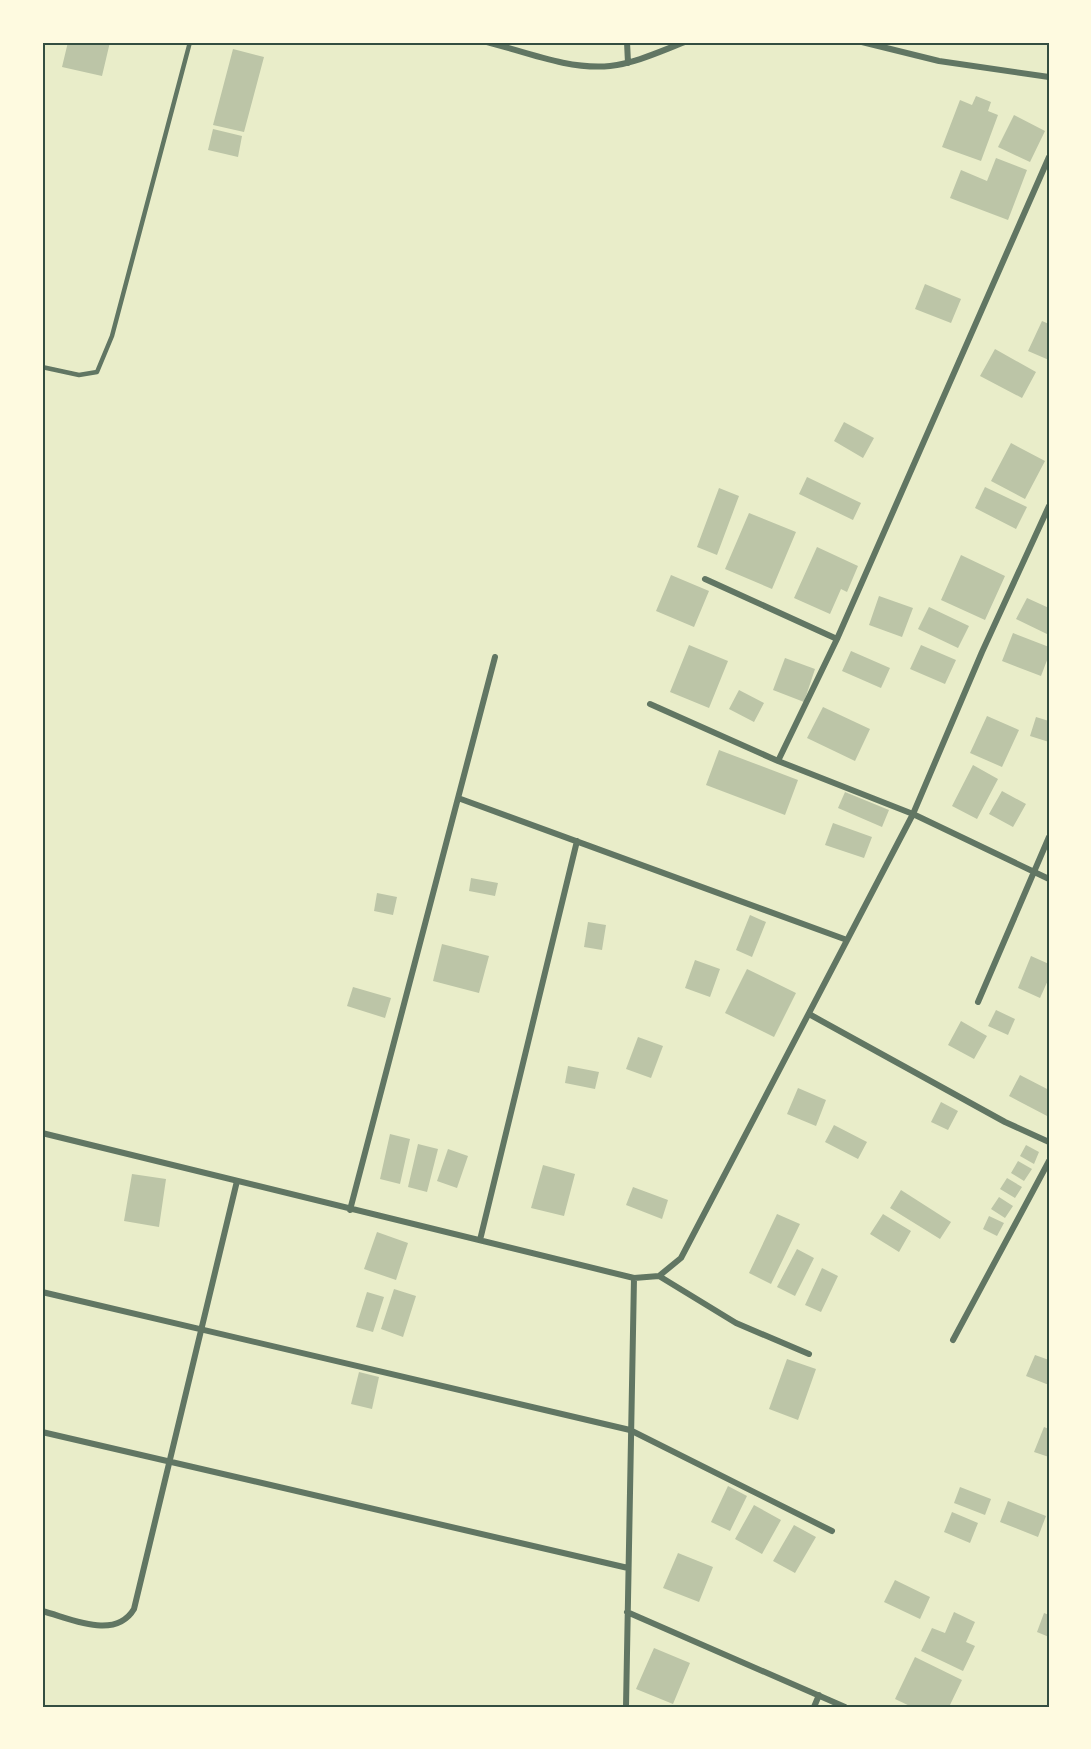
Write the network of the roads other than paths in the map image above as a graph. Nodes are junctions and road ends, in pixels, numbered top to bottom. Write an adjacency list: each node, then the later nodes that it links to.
1 (190, 42): 9 (lane)
2 (490, 42): 6 (street)
3 (627, 42): 6 (street)
4 (686, 42): 6 (street)
5 (862, 42): 7 (street)
6 (628, 63)
7 (1049, 77)
8 (1049, 157): 12 (street)
9 (42, 367)
10 (1049, 506): 17 (street)
11 (705, 579): 12 (street)
12 (837, 639): 15 (street)
13 (495, 657): 16 (street)
14 (650, 704): 15 (street)
15 (778, 761): 17 (street)
16 (458, 798): 19 (street); 29 (street)
17 (913, 814): 20 (street); 22 (street)
18 (1049, 837): 20 (street)
19 (577, 841): 22 (street); 30 (street)
20 (1034, 872): 21 (street); 23 (street)
21 (1049, 879)
22 (847, 939): 24 (street)
23 (978, 1002)
24 (809, 1014): 26 (street); 31 (street)
25 (42, 1133): 28 (street)
26 (1049, 1142)
27 (1049, 1161): 35 (street)
28 (237, 1181): 29 (street); 34 (street)
29 (350, 1209): 30 (street)
30 (480, 1240): 32 (street)
31 (658, 1276): 32 (street); 36 (street)
32 (634, 1278): 37 (street)
33 (42, 1292): 34 (street)
34 (203, 1328): 37 (street); 39 (street)
35 (953, 1340)
36 (809, 1354)
37 (630, 1430): 40 (street); 41 (street)
38 (42, 1432): 39 (street)
39 (169, 1463): 41 (street); 42 (street)
40 (832, 1531)
41 (628, 1568): 43 (street)
42 (42, 1611)
43 (627, 1612): 44 (street); 45 (street)
44 (819, 1695): 46 (street); 47 (street)
45 (626, 1707)
46 (814, 1707)
47 (845, 1707)

